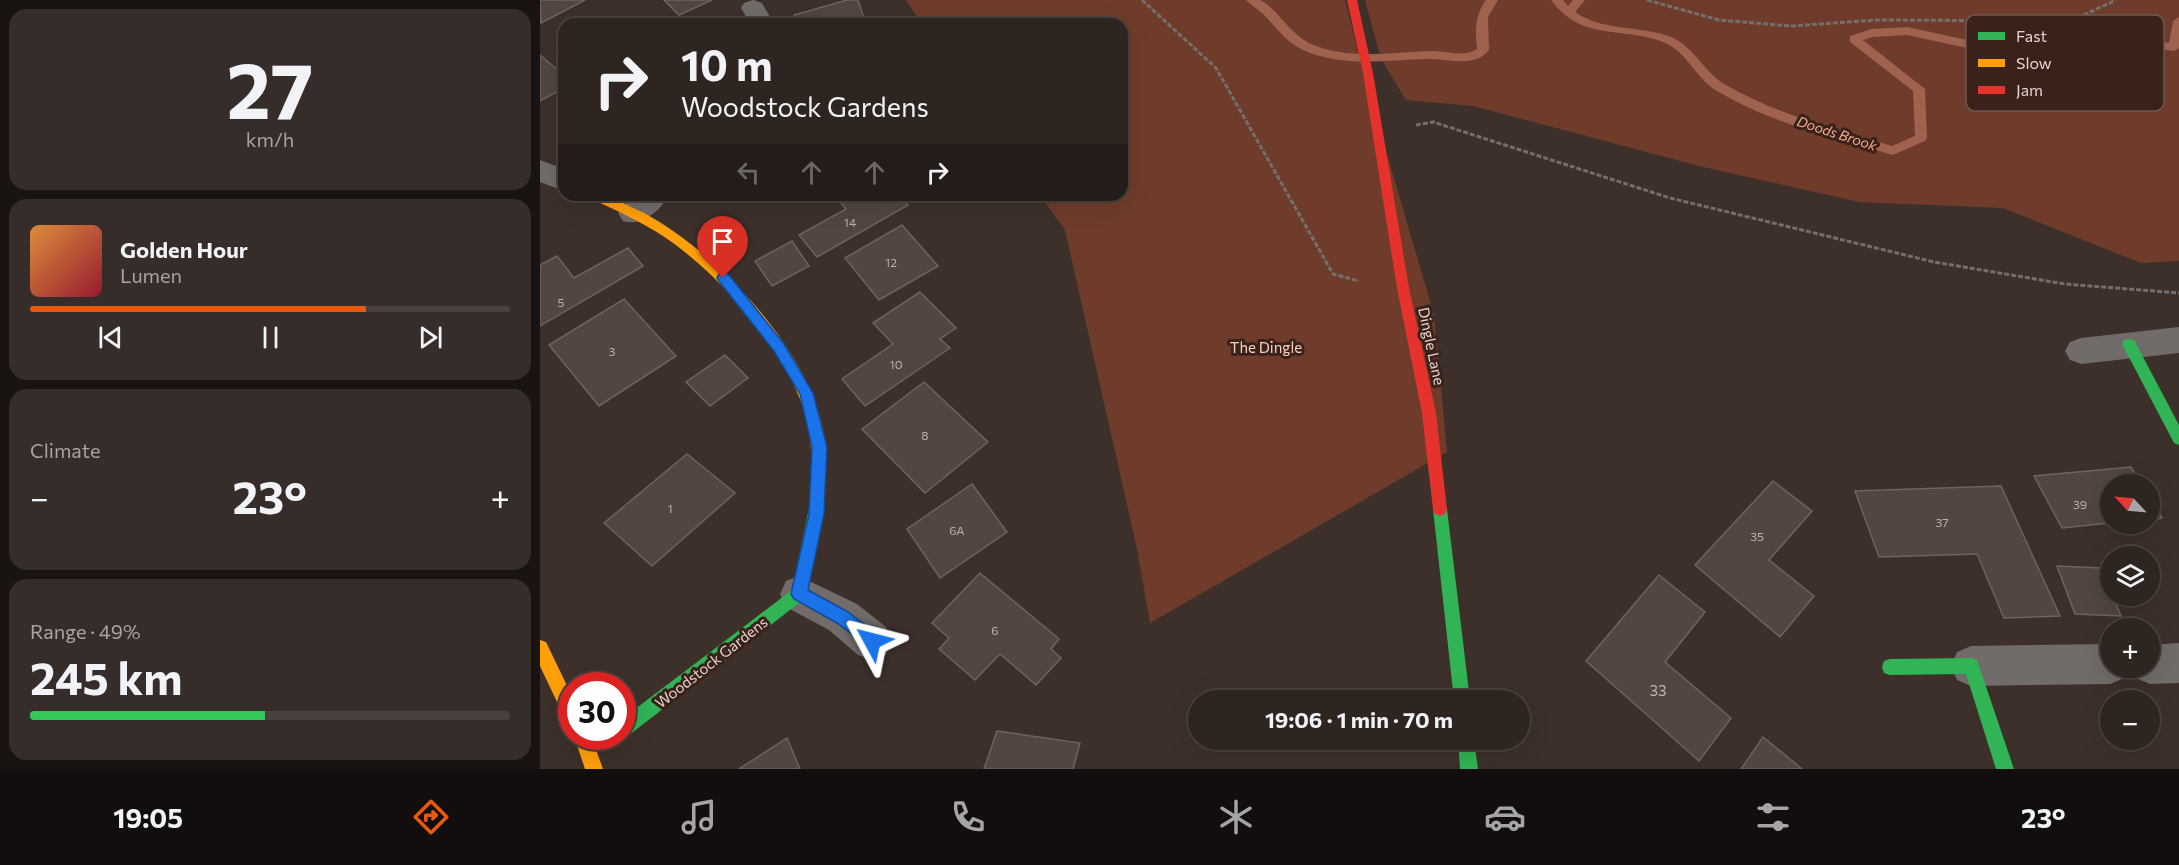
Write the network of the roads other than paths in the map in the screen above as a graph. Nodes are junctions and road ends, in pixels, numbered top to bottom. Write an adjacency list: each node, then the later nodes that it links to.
1 (1352, 0): 19 (street, Dingle Lane)
2 (540, 170): 3 (street)
3 (558, 178)
4 (627, 201): 5 (street)
5 (644, 204): 10 (street)
6 (2179, 340): 7 (street)
7 (2129, 344): 8 (street); 9 (street)
8 (2081, 351)
9 (2179, 439)
10 (799, 594): 11 (street); 20 (street, Woodstock Gardens)
11 (872, 641)
12 (540, 648): 18 (street)
13 (2179, 663): 15 (street)
14 (2100, 664): 16 (street)
15 (2160, 664)
16 (1971, 666): 17 (street); 23 (street)
17 (1890, 667)
18 (558, 686)
19 (1461, 690)
20 (636, 719)
21 (1467, 750): 22 (street)
22 (1468, 769)
23 (2005, 769)

